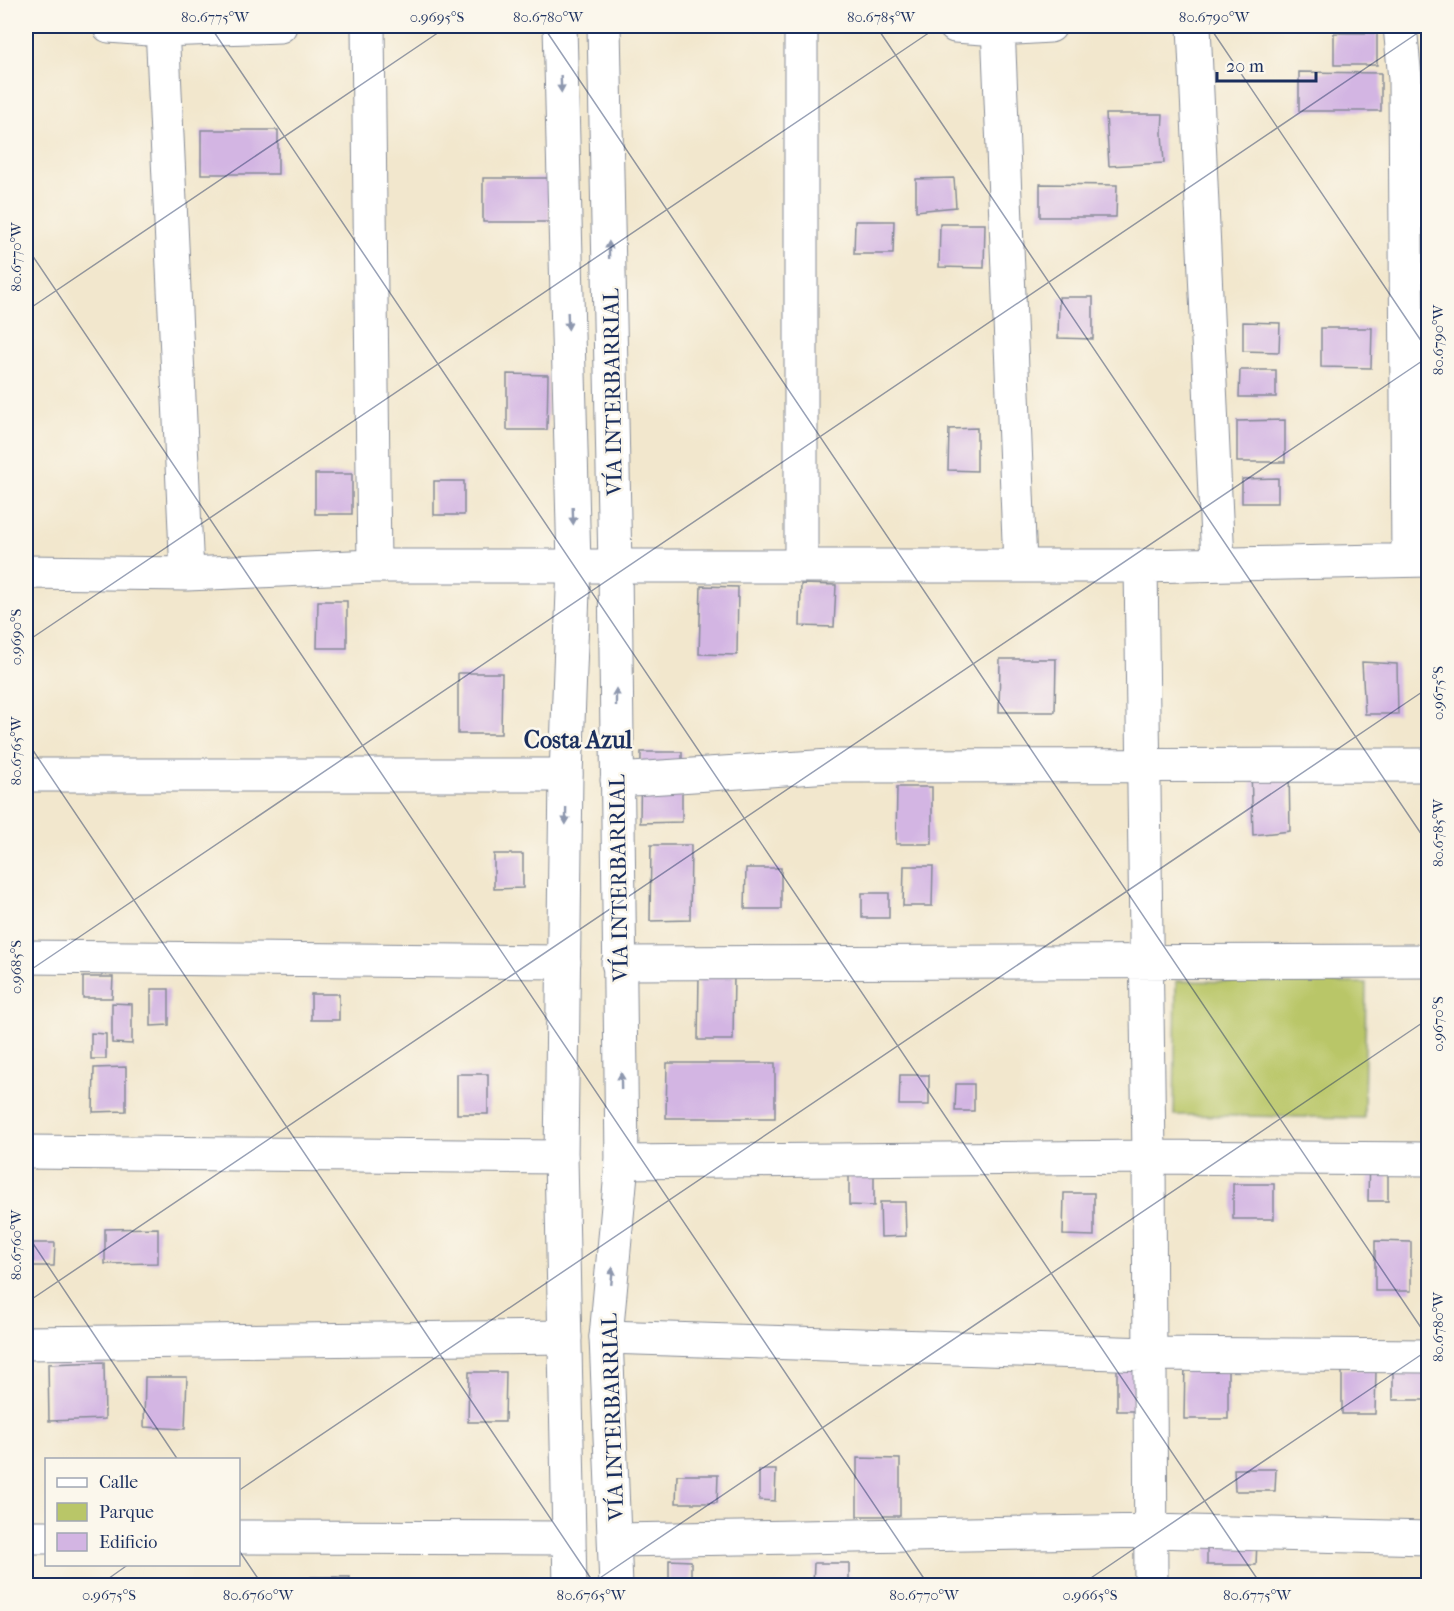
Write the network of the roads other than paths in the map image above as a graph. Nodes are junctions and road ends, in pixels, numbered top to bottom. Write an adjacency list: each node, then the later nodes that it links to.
1 (109, 26): 12 (street)
2 (280, 26): 12 (street)
3 (368, 26): 19 (street)
4 (560, 26): 17 (street, VÍA INTERBARRIAL, one-way to 17)
5 (604, 26): 22 (street, VÍA INTERBARRIAL, one-way to 5)
6 (801, 26): 20 (street)
7 (955, 26): 11 (street)
8 (1050, 26): 11 (street)
9 (1194, 26): 16 (street)
10 (1400, 26): 13 (street)
11 (998, 27): 18 (street)
12 (162, 28): 24 (street)
13 (1417, 79): 14 (street)
14 (1417, 244): 15 (street)
15 (1418, 560): 16 (street)
16 (1218, 562): 21 (street)
17 (574, 565): 19 (street); 22 (street); 28 (street, VÍA INTERBARRIAL)
18 (1020, 565): 20 (street); 21 (street)
19 (374, 566): 24 (street)
20 (801, 566): 22 (street)
21 (1141, 566): 25 (street)
22 (615, 567): 29 (street, VÍA INTERBARRIAL, one-way to 22)
23 (26, 572): 24 (street)
24 (187, 574)
25 (1145, 765): 26 (street); 29 (street); 34 (street)
26 (1428, 765)
27 (26, 775): 28 (street)
28 (566, 775): 32 (street, VÍA INTERBARRIAL, one-way to 32)
29 (617, 780): 33 (street, VÍA INTERBARRIAL)
30 (26, 957): 32 (street)
31 (1428, 961): 34 (street)
32 (564, 962): 36 (street, VÍA INTERBARRIAL)
33 (618, 963): 34 (street); 39 (street, VÍA INTERBARRIAL, one-way to 33)
34 (1146, 963): 37 (street)
35 (26, 1152): 36 (street)
36 (561, 1157): 40 (street, VÍA INTERBARRIAL)
37 (1149, 1157): 38 (street); 39 (street); 43 (street)
38 (1428, 1159)
39 (622, 1161): 41 (street, VÍA INTERBARRIAL, one-way to 39)
40 (565, 1337): 42 (street); 49 (street, VÍA INTERBARRIAL)
41 (606, 1337): 43 (street); 51 (street, VÍA INTERBARRIAL)
42 (26, 1343)
43 (1149, 1354): 44 (street); 45 (street)
44 (1428, 1356)
45 (1151, 1531): 50 (street); 51 (street); 54 (street)
46 (26, 1537): 47 (street)
47 (45, 1537)
48 (240, 1537): 49 (street)
49 (568, 1538): 52 (street, VÍA INTERBARRIAL)
50 (1428, 1538)
51 (615, 1540): 53 (street, VÍA INTERBARRIAL)
52 (570, 1586)
53 (616, 1586)
54 (1151, 1586)

